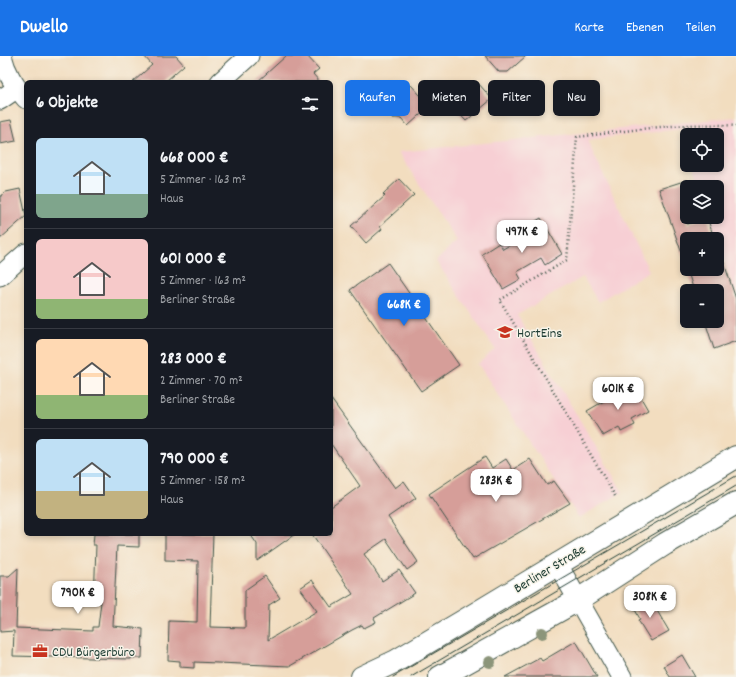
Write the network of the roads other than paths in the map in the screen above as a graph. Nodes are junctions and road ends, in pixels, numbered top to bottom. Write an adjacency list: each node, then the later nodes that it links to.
1 (2, 56): 4 (street)
2 (249, 56): 3 (street)
3 (222, 80)
4 (21, 94): 5 (street)
5 (0, 100)
6 (24, 255): 7 (street)
7 (0, 276)
8 (736, 457): 10 (main road, Berliner Straße)
9 (736, 503): 11 (main road)
10 (557, 563): 11 (street); 12 (main road, Berliner Straße)
11 (578, 600): 13 (main road); 14 (street)
12 (362, 677)
13 (440, 677)
14 (622, 677)

